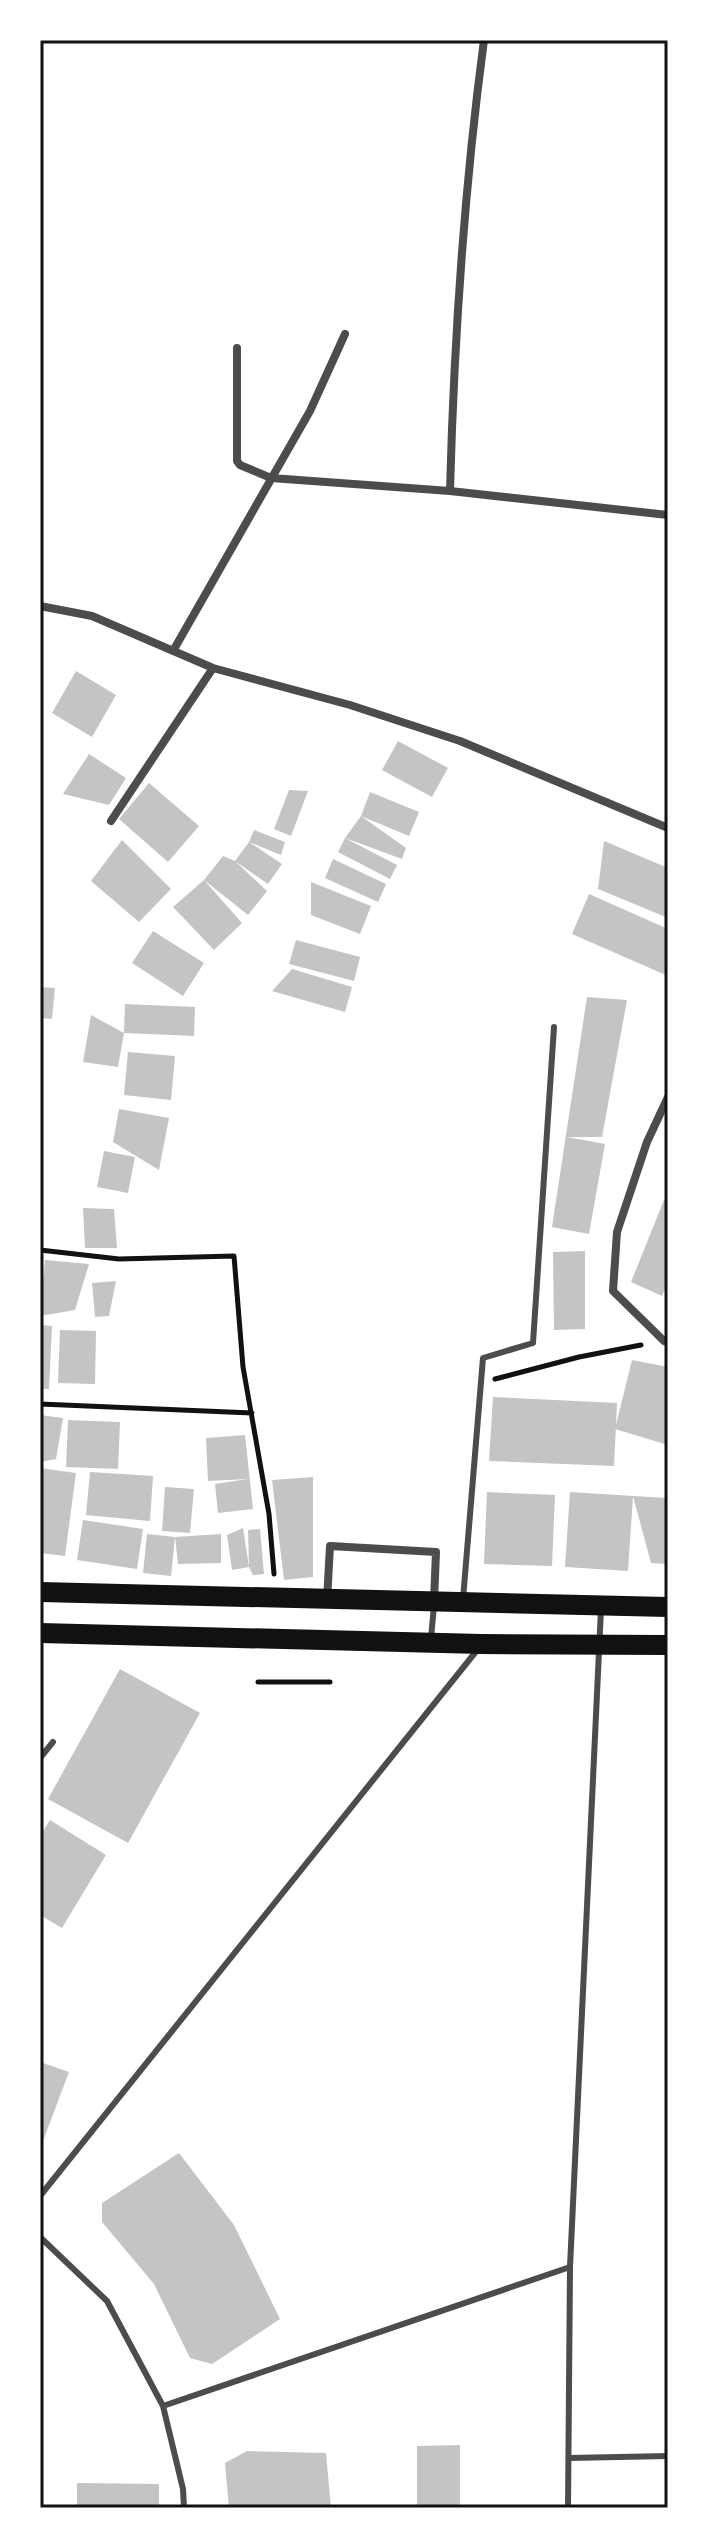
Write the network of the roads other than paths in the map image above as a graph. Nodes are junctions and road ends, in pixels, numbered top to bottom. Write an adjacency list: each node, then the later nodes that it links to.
1 (484, 40): 5 (street)
2 (345, 334): 4 (street)
3 (237, 348): 4 (street)
4 (271, 478): 5 (street); 8 (street)
5 (450, 491): 6 (street)
6 (668, 515)
7 (40, 606): 8 (street)
8 (173, 651): 9 (street)
9 (213, 668): 10 (street); 11 (street)
10 (111, 821)
11 (668, 828)
12 (554, 1027): 18 (lane)
13 (668, 1097): 14 (street)
14 (666, 1341)
15 (40, 1592): 16 (main road)
16 (327, 1600): 17 (main road); 17 (street)
17 (434, 1602): 18 (main road); 22 (lane)
18 (462, 1603): 19 (main road)
19 (601, 1605): 20 (main road); 23 (lane)
20 (668, 1607)
21 (40, 1633): 22 (main road)
22 (430, 1643): 24 (main road)
23 (599, 1643): 24 (main road); 25 (main road); 32 (lane)
24 (481, 1644): 28 (lane)
25 (668, 1645)
26 (53, 1742): 27 (lane)
27 (40, 1758)
28 (40, 2196)
29 (40, 2237): 30 (lane)
30 (49, 2246): 31 (lane); 33 (lane)
31 (40, 2248)
32 (570, 2267): 33 (lane); 35 (lane)
33 (163, 2406): 36 (lane)
34 (668, 2456): 35 (lane)
35 (569, 2458): 37 (lane)
36 (184, 2508)
37 (568, 2508)

